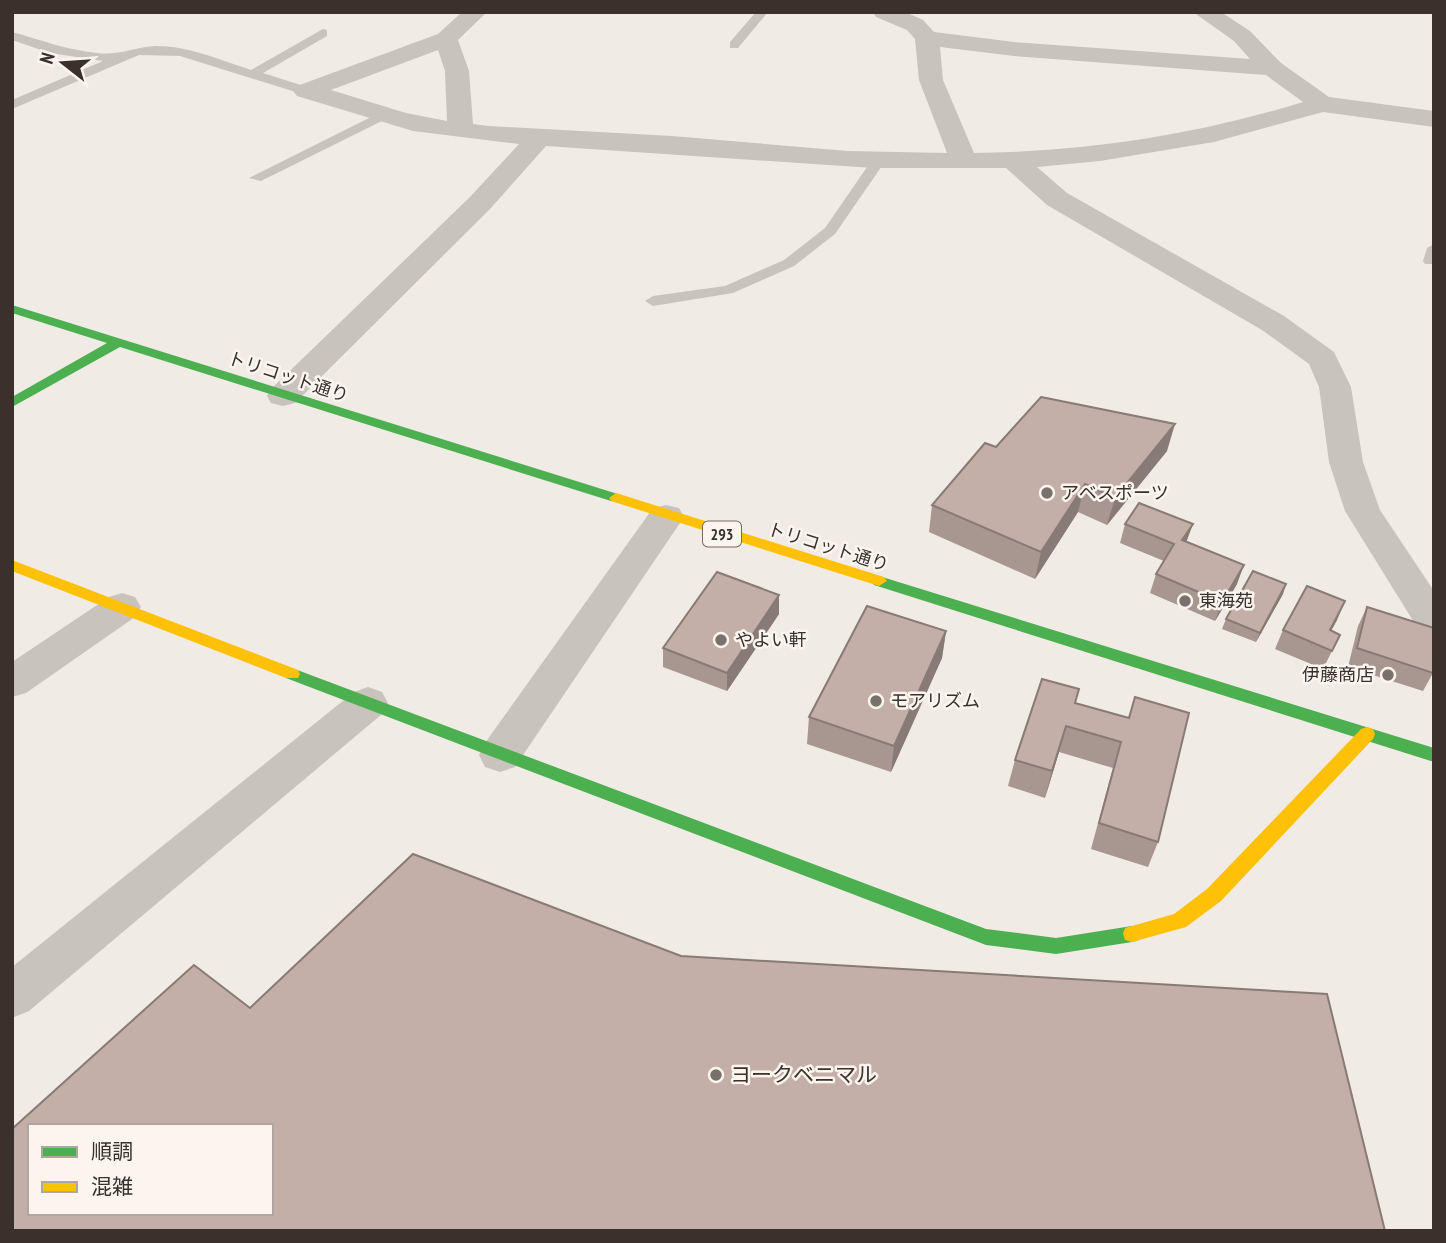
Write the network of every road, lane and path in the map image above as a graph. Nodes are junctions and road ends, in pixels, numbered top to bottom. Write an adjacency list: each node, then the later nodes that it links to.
1 (476, 12): 9 (street)
2 (762, 12): 11 (lane)
3 (884, 12): 10 (street)
4 (1205, 12): 8 (street)
5 (1251, 12): 8 (street)
6 (323, 33): 14 (lane)
7 (12, 36): 12 (lane)
8 (1242, 36): 13 (street)
9 (446, 38): 15 (street); 20 (street)
10 (926, 38): 13 (street); 23 (street)
11 (734, 45)
12 (119, 58): 14 (lane); 17 (lane)
13 (1272, 68): 16 (street)
14 (253, 74): 15 (lane)
15 (306, 91): 18 (street)
16 (1322, 104): 19 (street); 24 (street)
17 (12, 105)
18 (385, 114): 20 (street); 25 (lane)
19 (1434, 119)
20 (460, 130): 21 (street)
21 (539, 138): 22 (street); 29 (street)
22 (879, 160): 23 (street); 26 (lane)
23 (963, 160): 24 (street)
24 (1013, 160): 34 (street)
25 (256, 178)
26 (653, 301)
27 (12, 309): 28 (main road, トリコット通り / 293)
28 (117, 343): 29 (main road, トリコット通り / 293); 30 (main road)
29 (283, 396): 31 (main road, トリコット通り / 293)
30 (12, 403)
31 (666, 517): 37 (main road, トリコット通り / 293); 38 (street)
32 (12, 565): 33 (main road)
33 (122, 607): 35 (street); 36 (main road)
34 (1434, 622)
35 (12, 682)
36 (368, 703): 38 (main road); 40 (street)
37 (1367, 734): 38 (main road); 39 (main road, トリコット通り / 293)
38 (500, 755)
39 (1434, 755)
40 (12, 996)

